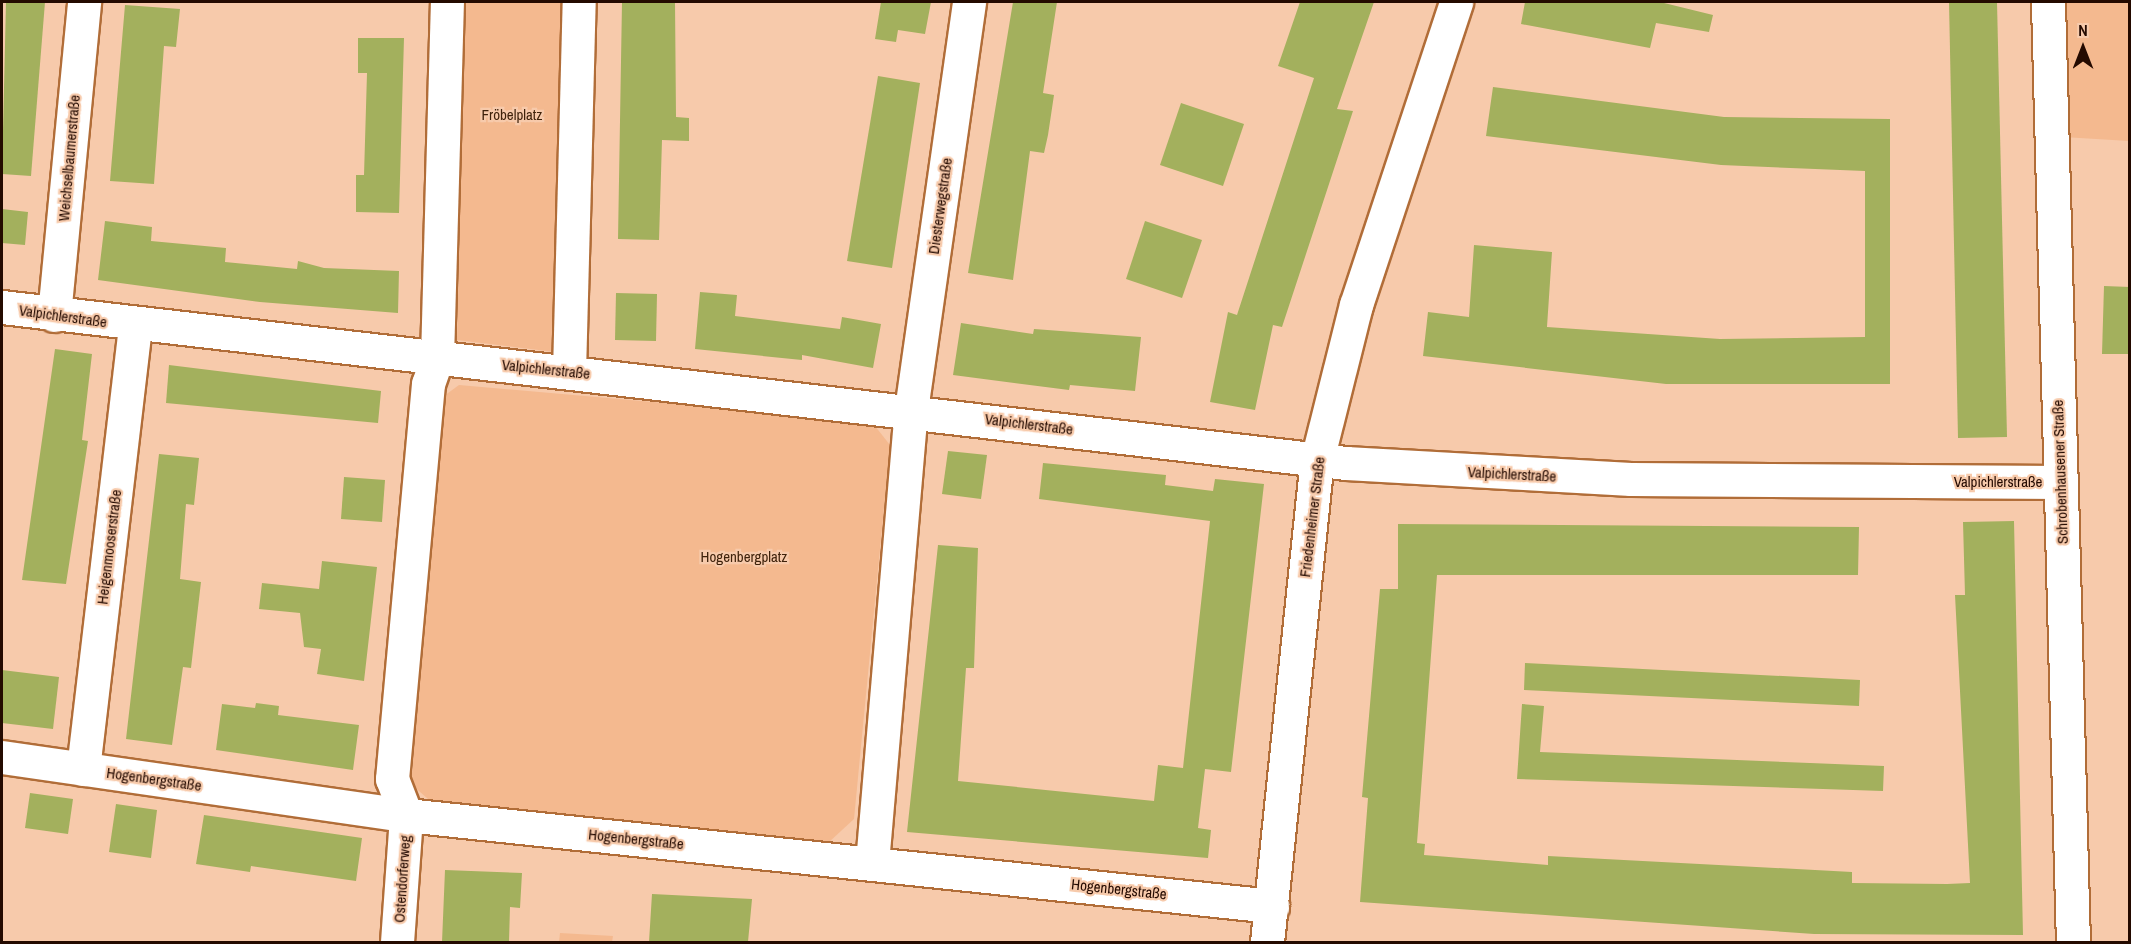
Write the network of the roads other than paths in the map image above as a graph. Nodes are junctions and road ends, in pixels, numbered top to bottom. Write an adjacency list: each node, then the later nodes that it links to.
1 (84, 2): 8 (street, Weichselbaumerstraße)
2 (447, 2): 10 (street)
3 (579, 2): 11 (street)
4 (969, 2): 12 (street, Diesterwegstraße)
5 (1456, 2): 13 (street, Friedenheimer Straße)
6 (2048, 2): 14 (street, Schrobenhausener Straße)
7 (2, 307): 8 (street, Valpichlerstraße)
8 (54, 315): 9 (street, Valpichlerstraße)
9 (135, 326): 10 (street, Valpichlerstraße); 16 (street, Heigenmooserstraße)
10 (436, 358): 11 (street, Valpichlerstraße); 17 (street)
11 (569, 372): 12 (street, Valpichlerstraße)
12 (911, 410): 13 (street, Valpichlerstraße); 18 (street)
13 (1317, 460): 14 (street, Valpichlerstraße); 19 (street, Friedenheimer Straße)
14 (2060, 482): 22 (street, Schrobenhausener Straße)
15 (2, 757): 16 (street, Hogenbergstraße)
16 (83, 769): 17 (street, Hogenbergstraße)
17 (406, 815): 18 (street, Hogenbergstraße); 20 (street, Ostendorferweg)
18 (872, 863): 19 (street, Hogenbergstraße)
19 (1272, 906): 21 (street, Friedenheimer Straße)
20 (397, 942)
21 (1268, 942)
22 (2073, 942)

